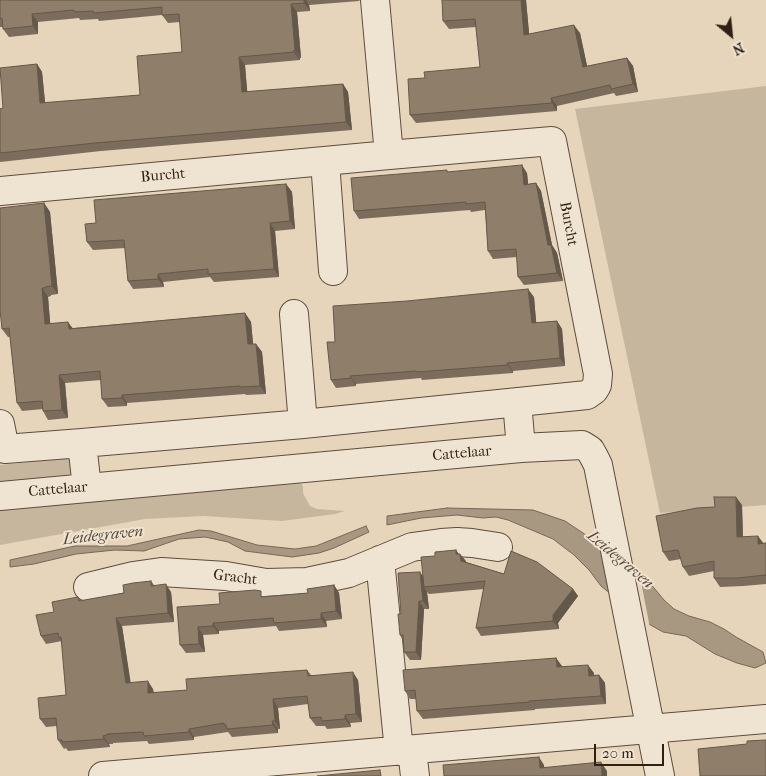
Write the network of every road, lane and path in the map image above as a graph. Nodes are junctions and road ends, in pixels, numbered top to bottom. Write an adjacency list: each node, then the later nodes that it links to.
1 (375, 0): 2 (street)
2 (389, 155): 3 (street, Burcht); 7 (street, Burcht)
3 (325, 161): 4 (street, Burcht); 5 (street)
4 (0, 191)
5 (333, 271)
6 (294, 314): 9 (street)
7 (517, 402): 9 (street, Burcht); 11 (street)
8 (0, 424): 10 (street, Burcht)
9 (303, 424): 10 (street, Burcht)
10 (82, 443): 12 (street)
11 (521, 448): 12 (street, Cattelaar); 18 (street, Cattelaar)
12 (87, 488): 13 (street, Cattelaar)
13 (0, 496)
14 (498, 548): 15 (street, Gracht)
15 (380, 560): 16 (street, Gracht); 19 (street)
16 (88, 587)
17 (766, 720): 18 (street)
18 (650, 730): 19 (street); 21 (street, Cattelaar)
19 (409, 759): 20 (street)
20 (103, 776)
21 (660, 776)

